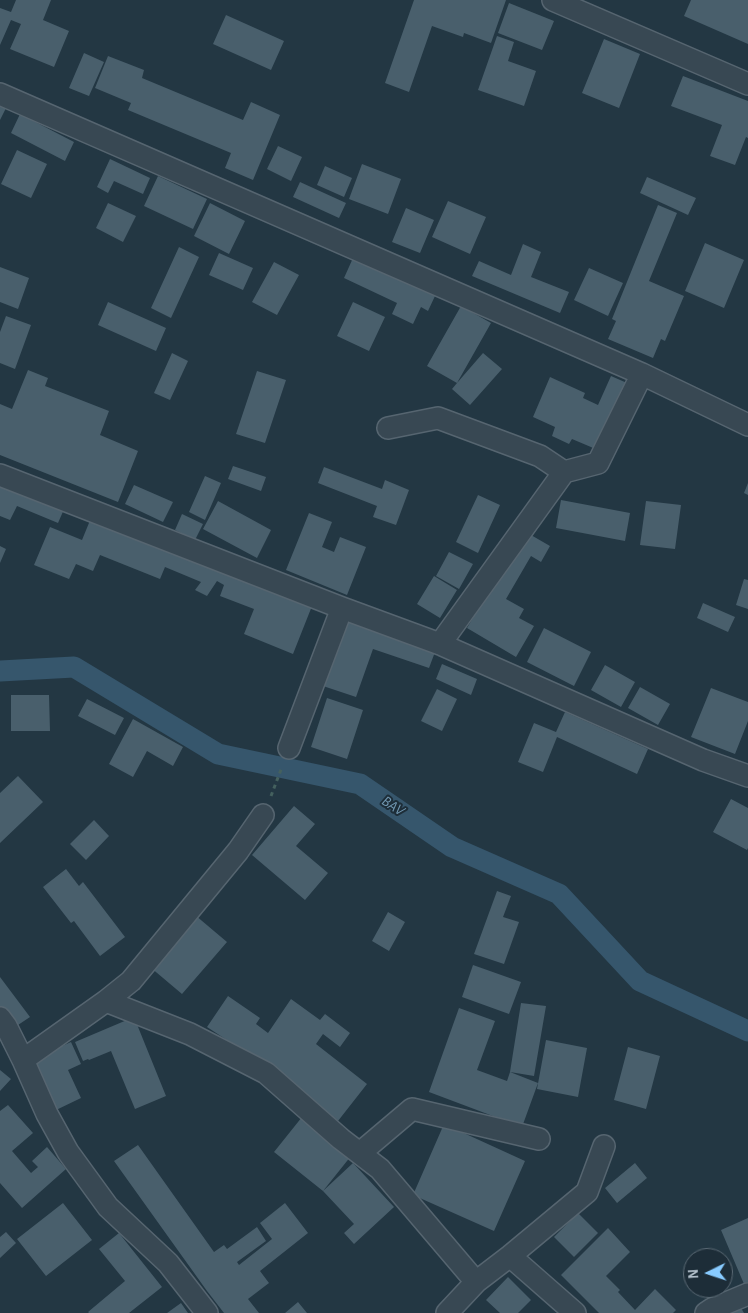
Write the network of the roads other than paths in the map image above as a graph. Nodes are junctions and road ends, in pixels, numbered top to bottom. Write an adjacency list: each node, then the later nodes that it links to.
1 (553, 0): 2 (street)
2 (748, 84)
3 (0, 94): 4 (street)
4 (642, 374): 5 (street); 7 (street)
5 (748, 424)
6 (388, 428): 7 (street)
7 (564, 472): 10 (street)
8 (0, 474): 9 (street)
9 (342, 608): 10 (street); 11 (street)
10 (440, 644): 12 (street)
11 (289, 748)
12 (748, 776)
13 (264, 815): 14 (street)
14 (106, 1001): 16 (street); 19 (street)
15 (0, 1018): 16 (street)
16 (23, 1060): 23 (street)
17 (539, 1139): 19 (street)
18 (604, 1146): 20 (street)
19 (360, 1154): 21 (street)
20 (510, 1256): 21 (street); 25 (street)
21 (476, 1282): 24 (street)
22 (748, 1294): 26 (street)
23 (207, 1313)
24 (447, 1313)
25 (576, 1313)
26 (706, 1313)

